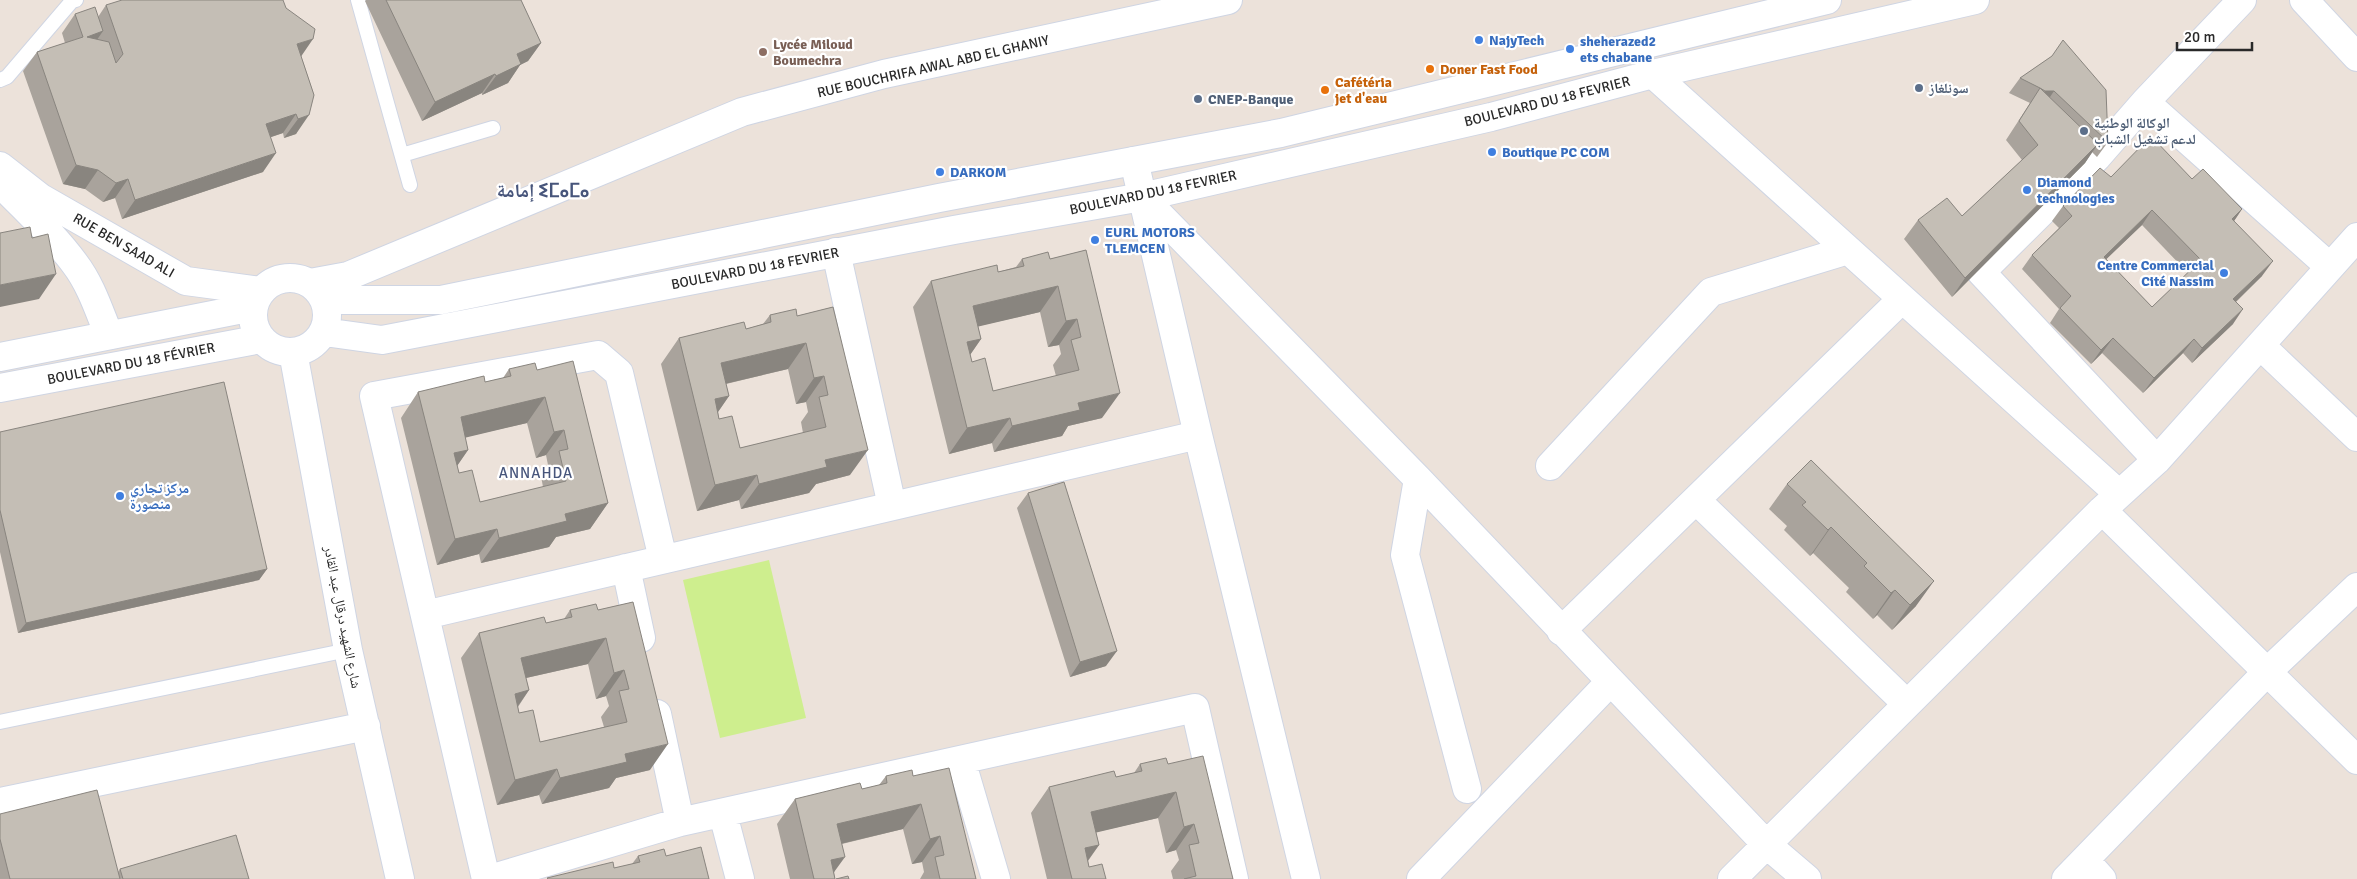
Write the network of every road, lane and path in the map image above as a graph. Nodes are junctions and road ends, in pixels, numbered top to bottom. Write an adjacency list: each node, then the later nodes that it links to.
1 (76, 0): 10 (lane)
2 (358, 0): 13 (lane)
3 (1228, 0): 23 (street, RUE BOUCHRIFA AWAL ABD EL GHANIY)
4 (1828, 0): 14 (street)
5 (1975, 0): 9 (street, BOULEVARD DU 18 FEVRIER)
6 (2242, 0): 11 (street)
7 (2304, 0): 8 (street)
8 (2357, 58)
9 (1653, 74): 18 (street, BOULEVARD DU 18 FEVRIER); 20 (street)
10 (0, 80)
11 (2145, 102): 22 (street); 35 (street)
12 (492, 128): 13 (lane)
13 (402, 155): 17 (lane)
14 (1134, 161): 18 (street); 23 (street)
15 (0, 166): 24 (street, RUE BEN SAAD ALI)
16 (0, 183): 27 (street)
17 (410, 185)
18 (1142, 197): 21 (street, BOULEVARD DU 18 FEVRIER); 33 (street); 37 (street)
19 (2357, 237): 22 (street)
20 (1848, 250): 25 (street); 36 (street)
21 (836, 252): 26 (street, BOULEVARD DU 18 FEVRIER); 40 (street)
22 (2330, 267): 29 (street)
23 (317, 292): 24 (street); 26 (street)
24 (257, 299): 27 (street); 28 (street)
25 (1902, 299): 38 (street); 39 (street)
26 (324, 332): 30 (street)
27 (109, 335): 31 (street)
28 (261, 339): 30 (street); 32 (street, BOULEVARD DU 18 FÉVRIER)
29 (2261, 346): 34 (street); 35 (street)
30 (293, 352): 46 (street, شارع الشهيد درقال عبد القادر)
31 (0, 357)
32 (0, 388)
33 (1198, 435): 40 (street); 65 (street)
34 (2357, 437)
35 (2158, 460): 39 (street)
36 (1550, 466)
37 (1418, 479): 45 (street); 54 (street)
38 (1696, 500): 45 (street); 49 (street)
39 (2110, 502): 47 (street); 49 (street)
40 (892, 506): 41 (street)
41 (663, 559): 42 (street); 44 (street)
42 (626, 568): 44 (street); 57 (street)
43 (2357, 587): 47 (street)
44 (425, 615): 61 (street)
45 (1561, 631): 48 (street)
46 (348, 650): 50 (lane); 51 (street, شارع الشهيد درقال عبد القادر)
47 (2266, 674): 53 (street); 59 (street)
48 (1610, 682): 58 (street); 66 (street)
49 (1907, 704): 58 (street)
50 (0, 722)
51 (366, 726): 55 (street); 60 (street, شارع الشهيد درقال عبد القادر)
52 (961, 760): 56 (street); 63 (street); 64 (street)
53 (2357, 760)
54 (1467, 789)
55 (0, 802)
56 (723, 814): 57 (street); 62 (street)
57 (680, 822): 61 (street)
58 (1766, 844): 67 (street); 68 (street)
59 (2084, 873)
60 (400, 879)
61 (488, 879)
62 (740, 879)
63 (996, 879)
64 (1234, 879)
65 (1306, 879)
66 (1421, 879)
67 (1732, 879)
68 (1807, 879)

